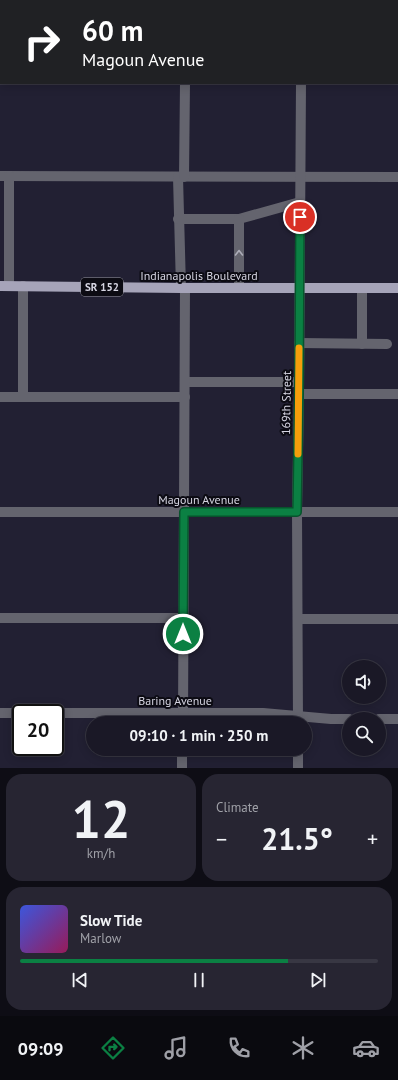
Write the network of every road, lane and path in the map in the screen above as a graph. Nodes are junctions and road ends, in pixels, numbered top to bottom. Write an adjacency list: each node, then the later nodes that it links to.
1 (185, 84): 4 (street)
2 (301, 84): 6 (street, 169th Street)
3 (4, 176): 4 (street); 10 (street)
4 (181, 177): 6 (street); 8 (street)
5 (398, 177): 6 (street)
6 (300, 178): 7 (street, 169th Street)
7 (300, 202): 9 (street); 14 (street, 169th Street)
8 (178, 219): 9 (street); 12 (street)
9 (239, 219): 13 (street, one-way to 9)
10 (4, 286): 11 (main road, Indianapolis Boulevard / SR 152)
11 (23, 286): 12 (main road, Indianapolis Boulevard / SR 152); 25 (street)
12 (183, 288): 13 (main road, Indianapolis Boulevard / SR 152); 20 (street)
13 (239, 288): 14 (main road, Indianapolis Boulevard / SR 152)
14 (300, 288): 15 (main road, Indianapolis Boulevard / SR 152); 17 (street, 169th Street)
15 (362, 288): 16 (main road, Indianapolis Boulevard / SR 152); 18 (street)
16 (398, 288)
17 (299, 344): 18 (street); 21 (street, 169th Street)
18 (362, 344): 19 (street)
19 (388, 344)
20 (185, 382): 21 (street); 26 (street)
21 (299, 382): 22 (street, 169th Street)
22 (299, 394): 23 (street); 29 (street, 169th Street)
23 (398, 394)
24 (0, 397): 25 (street)
25 (23, 397): 26 (street)
26 (185, 397): 28 (street)
27 (0, 512): 28 (street, Magoun Avenue)
28 (184, 512): 29 (street, Magoun Avenue); 32 (street)
29 (297, 512): 30 (street, Magoun Avenue); 33 (street, 169th Street)
30 (398, 512)
31 (0, 618): 32 (street)
32 (183, 618): 37 (street)
33 (298, 619): 34 (street); 40 (street, 169th Street)
34 (398, 619)
35 (0, 713): 36 (street, Baring Avenue)
36 (110, 716)
37 (183, 716)
38 (215, 716): 39 (street, Baring Avenue)
39 (278, 716)
40 (298, 716)
41 (342, 719): 44 (street, Baring Avenue)
42 (386, 719): 43 (street)
43 (398, 719)
44 (312, 720)
45 (182, 756): 47 (street)
46 (298, 756): 48 (street)
47 (182, 768)
48 (298, 768)

